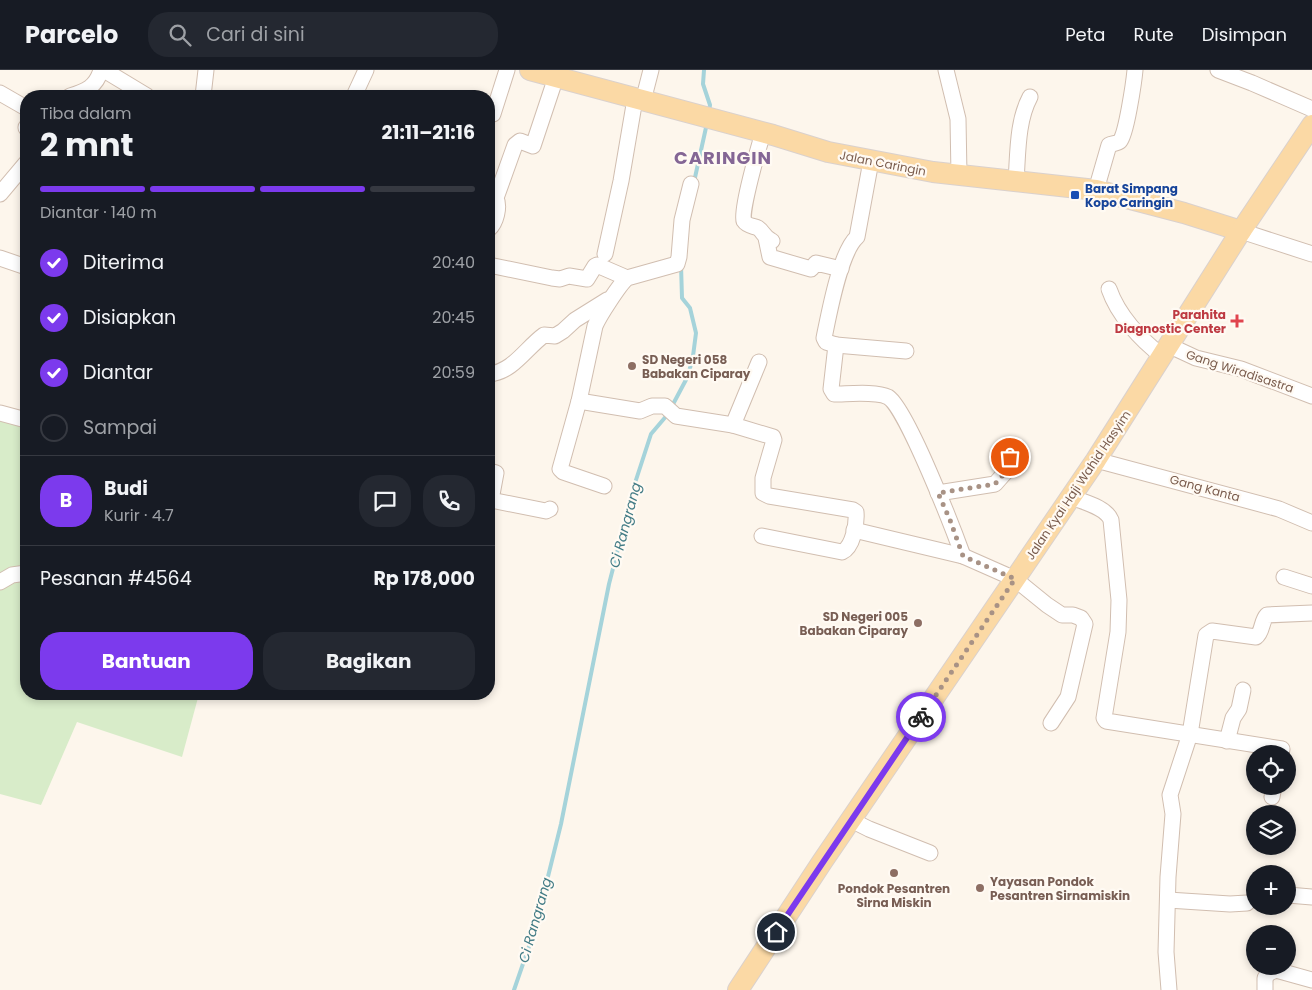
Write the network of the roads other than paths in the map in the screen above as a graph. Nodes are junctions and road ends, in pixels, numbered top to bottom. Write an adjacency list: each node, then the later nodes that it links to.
1 (103, 70): 11 (street); 12 (street)
2 (206, 70): 13 (street)
3 (366, 70): 14 (street)
4 (507, 70): 19 (street)
5 (651, 70): 17 (street)
6 (946, 70): 25 (street)
7 (1135, 70): 28 (street)
8 (1218, 70): 20 (street)
9 (541, 72): 10 (main road, Jalan Caringin); 30 (street)
10 (585, 77): 17 (main road, Jalan Caringin)
11 (83, 90)
12 (137, 90)
13 (204, 90)
14 (357, 90)
15 (0, 93): 18 (street)
16 (1030, 97): 26 (street)
17 (639, 100): 22 (main road, Jalan Caringin); 32 (street)
18 (20, 105)
19 (495, 108)
20 (1312, 109)
21 (1312, 125): 31 (main road, Jalan Kyai Haji Wahid Hasyim)
22 (763, 133): 23 (main road, Jalan Caringin); 37 (street)
23 (870, 161): 25 (main road, Jalan Caringin); 37 (street)
24 (20, 171): 29 (street)
25 (959, 175): 26 (main road, Jalan Caringin)
26 (1016, 181): 28 (main road, Jalan Caringin)
27 (690, 184): 38 (street)
28 (1096, 190): 31 (main road, Jalan Caringin)
29 (0, 194)
30 (495, 218)
31 (1241, 231): 33 (street); 42 (main road, Jalan Kyai Haji Wahid Hasyim)
32 (605, 254)
33 (1312, 254)
34 (0, 258): 35 (street)
35 (20, 266)
36 (495, 266): 38 (street)
37 (841, 269): 41 (street)
38 (628, 278): 40 (street)
39 (1109, 289): 42 (street, Gang Wiradisastra)
40 (614, 296): 45 (street); 47 (street)
41 (830, 342): 43 (street); 54 (street)
42 (1165, 350): 46 (street, Gang Wiradisastra); 52 (main road, Jalan Kyai Haji Wahid Hasyim)
43 (906, 351)
44 (759, 362): 50 (street)
45 (495, 373)
46 (1312, 396)
47 (579, 401): 50 (street); 53 (street)
48 (0, 413): 49 (street)
49 (20, 418)
50 (733, 426): 59 (street)
51 (1011, 447): 54 (street)
52 (1096, 460): 55 (main road, Jalan Kyai Haji Wahid Hasyim); 58 (street, Gang Kanta)
53 (604, 486)
54 (938, 493): 61 (street)
55 (1071, 496): 65 (main road, Jalan Kyai Haji Wahid Hasyim); 70 (street)
56 (495, 501): 57 (street)
57 (550, 509)
58 (1312, 523)
59 (854, 530): 60 (street); 61 (street)
60 (762, 536)
61 (963, 556): 65 (street)
62 (20, 574): 64 (street)
63 (1284, 577): 66 (street)
64 (1, 579)
65 (1015, 579): 69 (street); 73 (main road, Jalan Kyai Haji Wahid Hasyim)
66 (1312, 586)
67 (1312, 613): 70 (street)
68 (1243, 690): 71 (street)
69 (1050, 723)
70 (1190, 734): 71 (street); 77 (street)
71 (1227, 741): 72 (street)
72 (1254, 745)
73 (852, 820): 74 (street); 80 (main road, Jalan Kyai Haji Wahid Hasyim)
74 (930, 853)
75 (1296, 895): 76 (street)
76 (1312, 897)
77 (1168, 900): 78 (street); 81 (street)
78 (1246, 903)
79 (1312, 980): 82 (street)
80 (738, 990)
81 (1169, 990)
82 (1265, 990)

